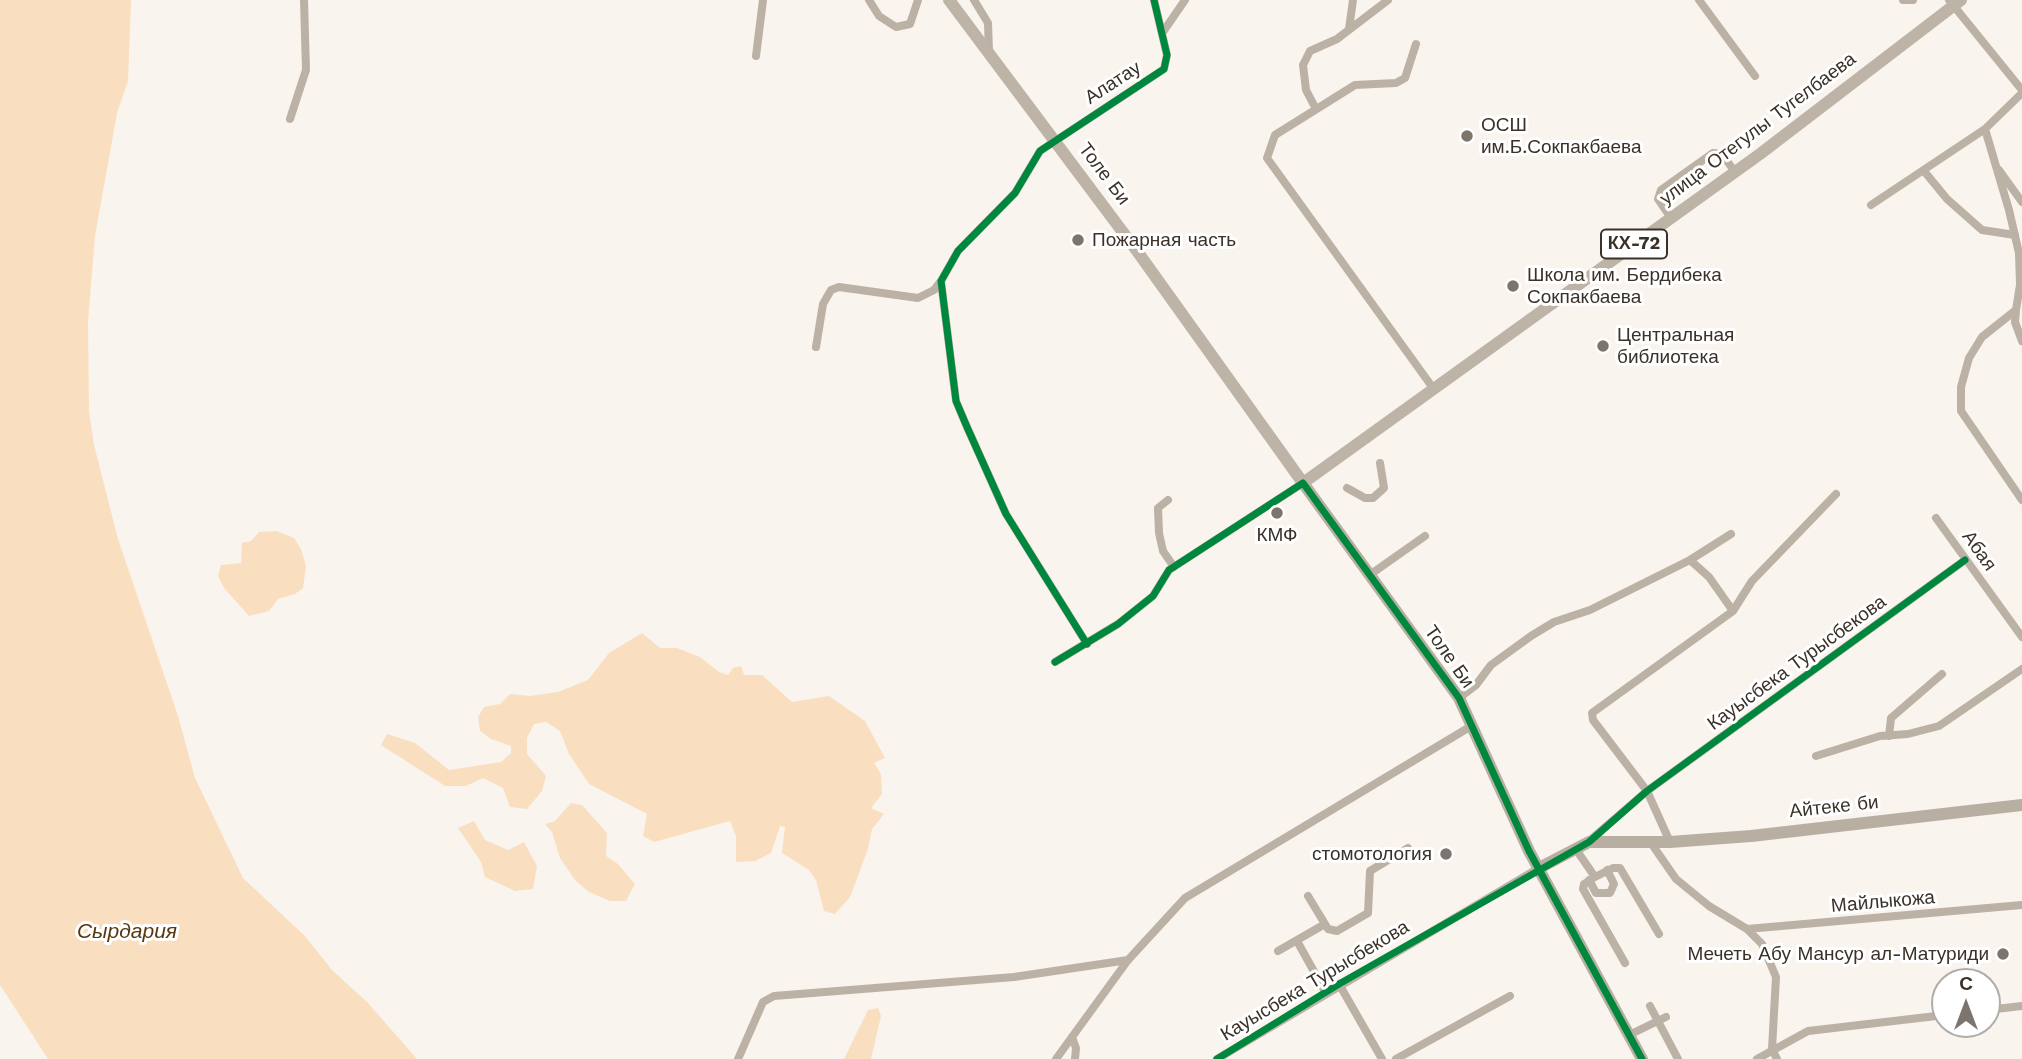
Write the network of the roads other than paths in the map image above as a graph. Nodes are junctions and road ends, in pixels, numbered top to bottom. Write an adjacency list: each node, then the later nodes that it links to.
1 (304, 0): 23 (street)
2 (763, 0): 19 (street)
3 (869, 0): 4 (street)
4 (918, 0)
5 (949, 0): 18 (main road, Толе Би)
6 (974, 0): 18 (street)
7 (1154, 0): 16 (street, Алатау)
8 (1185, 0): 16 (street)
9 (1353, 0): 15 (street)
10 (1388, 0): 15 (street)
11 (1699, 0): 20 (street)
12 (1903, 0): 13 (street)
13 (1913, 0)
14 (1955, 2): 21 (street); 28 (main road, улица Отегулы Тугелбаева / КХ-72)
15 (1349, 29): 22 (street)
16 (1163, 33): 25 (street, Алатау)
17 (1416, 44): 22 (street)
18 (989, 54): 25 (main road, Толе Би)
19 (756, 56)
20 (1755, 76)
21 (2022, 91): 24 (street)
22 (1316, 109): 37 (street)
23 (290, 119)
24 (1984, 129): 26 (street); 27 (street)
25 (1054, 140): 33 (street); 39 (main road, Толе Би)
26 (1996, 164): 29 (street); 32 (street)
27 (1924, 170): 30 (street); 32 (street)
28 (1735, 172): 31 (main road, улица Отегулы Тугелбаева / КХ-72); 31 (street)
29 (2022, 202)
30 (1871, 205)
31 (1671, 218): 37 (main road, улица Отегулы Тугелбаева / КХ-72)
32 (2015, 235): 34 (street)
33 (941, 281): 36 (street); 53 (street)
34 (2019, 306): 35 (street); 43 (street)
35 (2022, 341)
36 (816, 347)
37 (1433, 388): 39 (main road, улица Отегулы Тугелбаева / КХ-72)
38 (1380, 463): 40 (street)
39 (1303, 483): 49 (street); 50 (street, Толе Би)
40 (1347, 488)
41 (1836, 494): 51 (street)
42 (1168, 500): 49 (street)
43 (2022, 500)
44 (1936, 517): 48 (street, Абая)
45 (1731, 534): 47 (street)
46 (1425, 536): 50 (street)
47 (1690, 560): 51 (street); 57 (street)
48 (1965, 561): 52 (street, Абая); 61 (street, Кауысбека Турысбекова)
49 (1174, 567): 53 (street)
50 (1371, 574): 57 (street, Толе Би)
51 (1733, 611): 61 (street)
52 (2022, 637)
53 (1087, 644): 54 (street)
54 (1055, 662)
55 (2022, 669): 59 (street)
56 (1941, 674): 59 (street)
57 (1459, 698): 58 (street, Толе Би)
58 (1472, 725): 69 (street, Толе Би); 78 (street)
59 (1889, 736): 60 (street)
60 (1816, 756)
61 (1647, 791): 63 (street, Кауысбека Турысбекова); 64 (street)
62 (2022, 805): 64 (street, Айтеке би)
63 (1588, 842): 65 (street, Айтеке би); 67 (street)
64 (1670, 842): 65 (street, Айтеке би)
65 (1651, 843): 74 (street)
66 (1408, 848): 73 (street)
67 (1575, 848): 69 (street); 70 (street)
68 (1606, 870): 70 (street); 70 (street); 75 (street)
69 (1541, 872): 80 (street, Кауысбека Турысбекова); 88 (street, Толе Би)
70 (1592, 878): 79 (street)
71 (1308, 896): 73 (street)
72 (2022, 905): 74 (street, Майлыкожа)
73 (1325, 925): 76 (street)
74 (1747, 929): 90 (street)
75 (1659, 934)
76 (1297, 941): 77 (street); 81 (street)
77 (1278, 951)
78 (1128, 960): 89 (street); 91 (street)
79 (1625, 963)
80 (1339, 985): 81 (street, Кауысбека Турысбекова); 95 (street)
81 (1326, 993): 94 (street, Кауысбека Турысбекова)
82 (1510, 996): 96 (street)
83 (1650, 1006): 87 (street)
84 (2022, 1006): 85 (street)
85 (2001, 1008)
86 (1931, 1017): 90 (street)
87 (1662, 1019): 88 (street); 98 (street)
88 (1629, 1035): 97 (street, Толе Би)
89 (1072, 1037): 92 (street); 93 (street)
90 (1772, 1049): 99 (street); 100 (street)
91 (738, 1059)
92 (1056, 1059)
93 (1074, 1059)
94 (1217, 1059)
95 (1382, 1059)
96 (1396, 1059)
97 (1642, 1059)
98 (1678, 1059)
99 (1757, 1059)
100 (1777, 1059)

